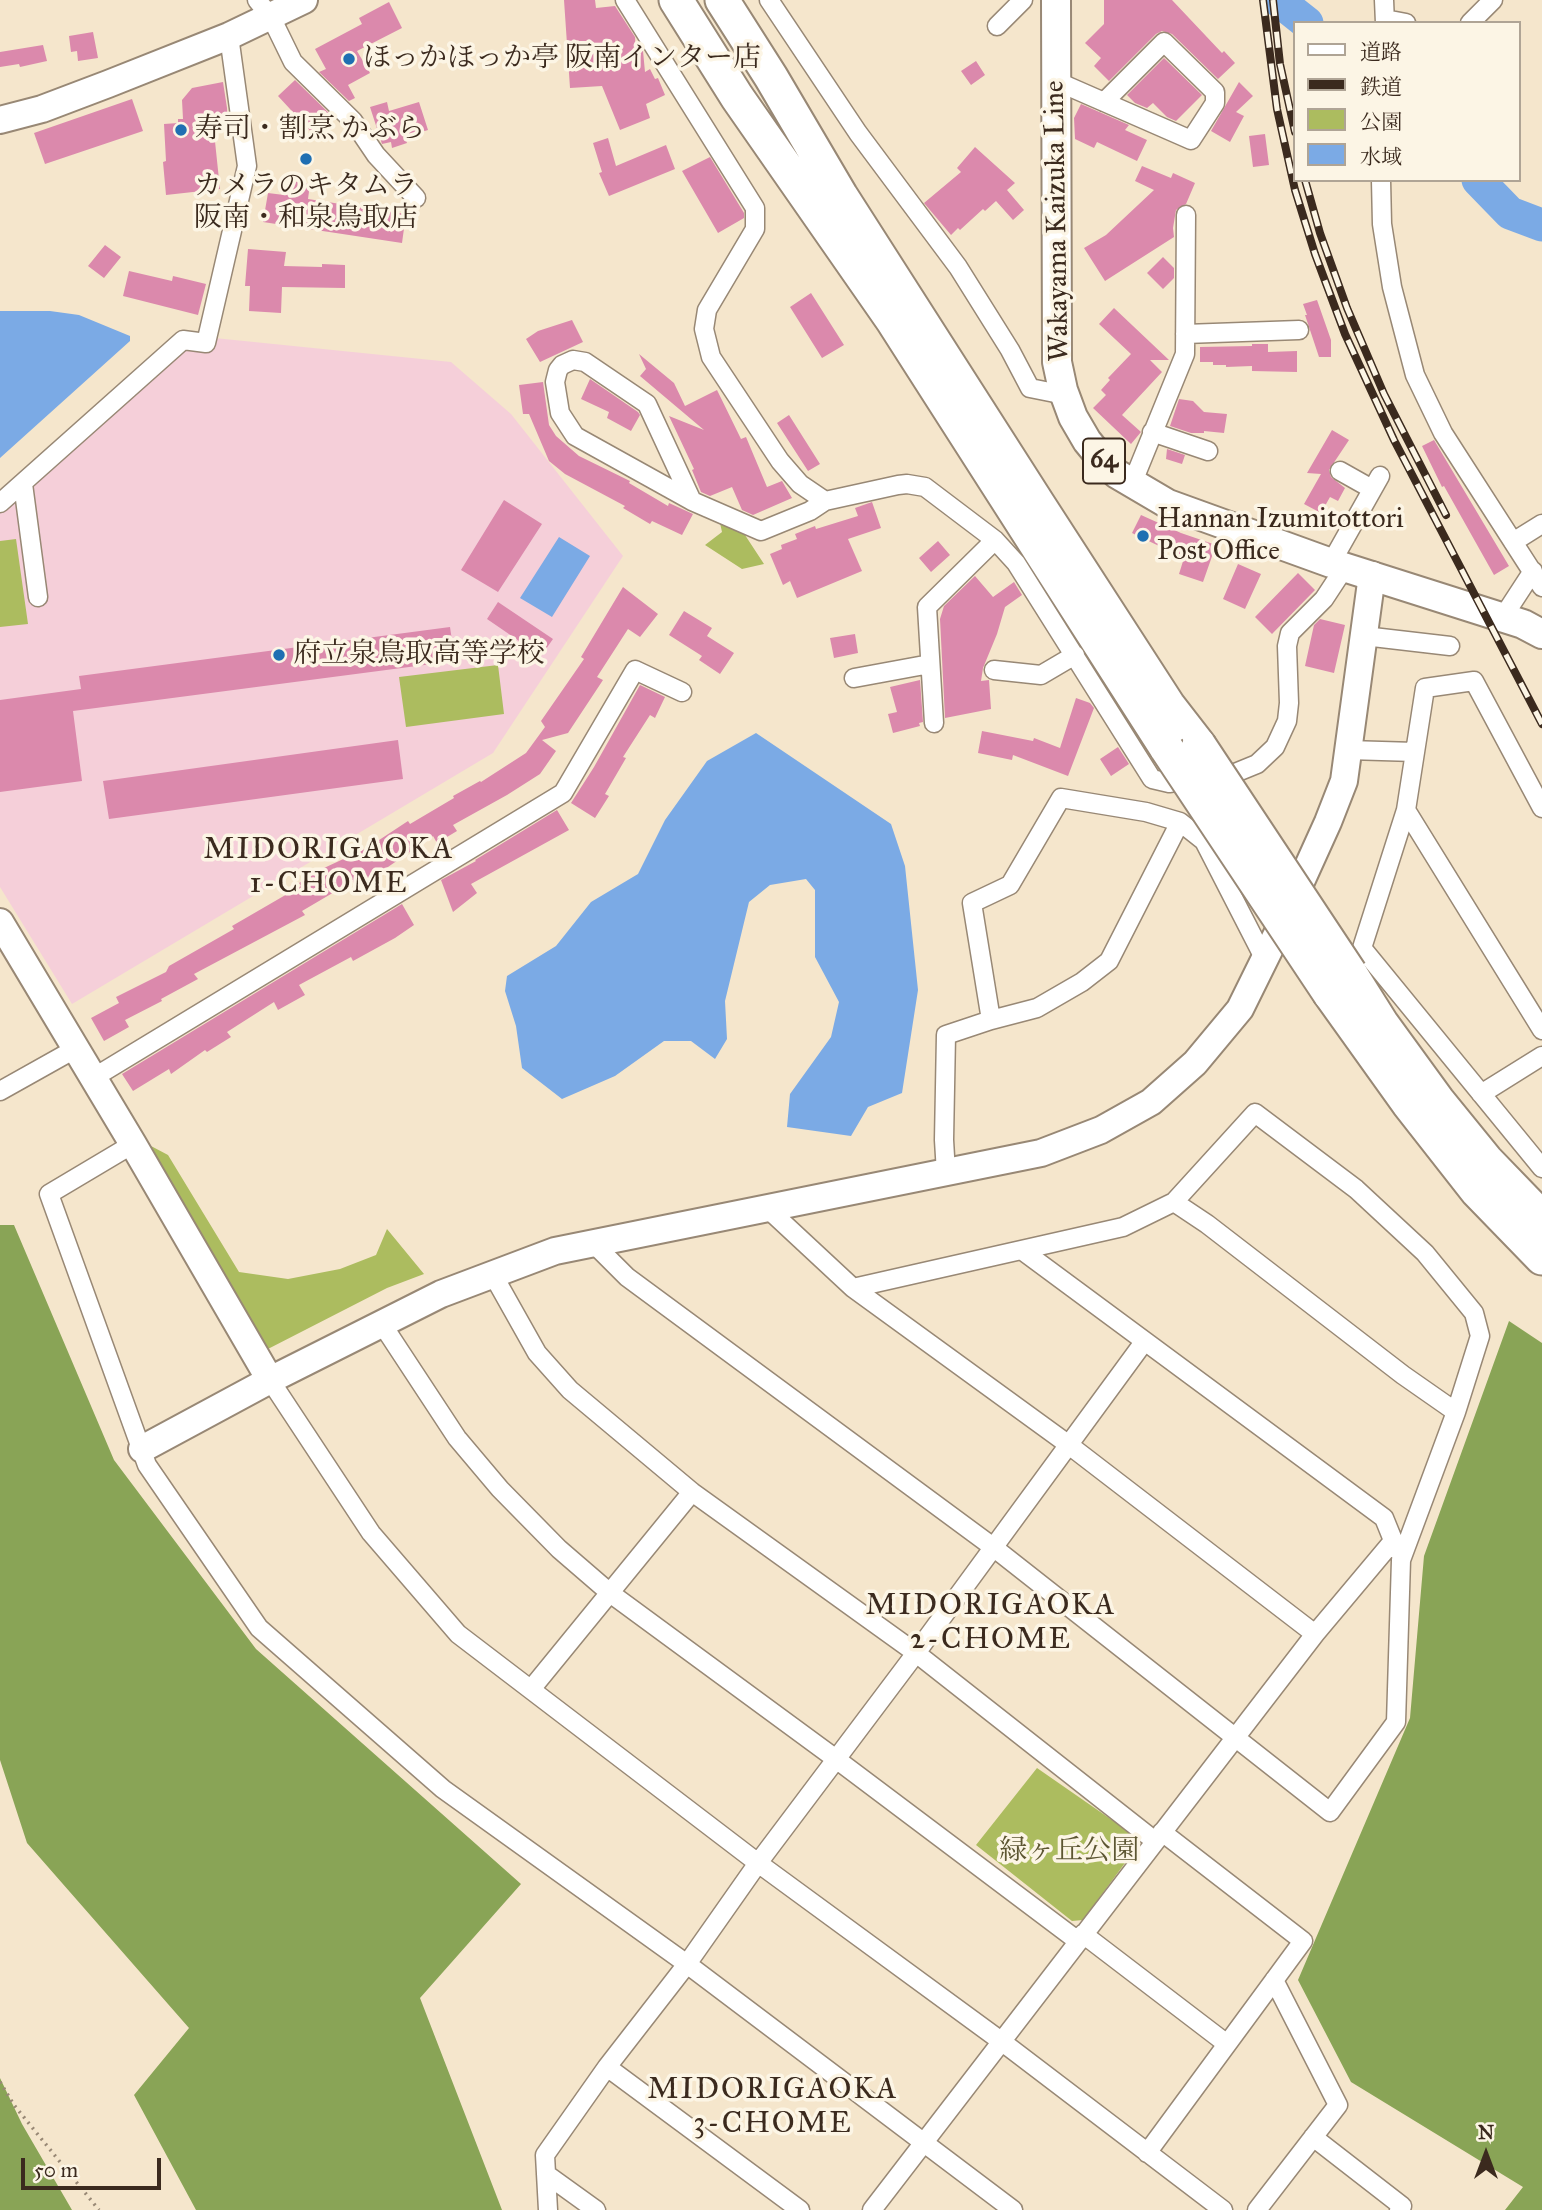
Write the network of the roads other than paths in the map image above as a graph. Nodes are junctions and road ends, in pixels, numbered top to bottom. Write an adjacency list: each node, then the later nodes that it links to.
1 (304, 0): 9 (street)
2 (625, 0): 30 (street)
3 (676, 0): 50 (highway)
4 (722, 0): 50 (highway)
5 (769, 0): 23 (street)
6 (1024, 0): 13 (street)
7 (1056, 0): 15 (main road, Wakayama Kaizuka Line / 64)
8 (1493, 0): 12 (street)
9 (264, 8): 14 (street); 19 (street)
10 (1382, 9): 11 (street)
11 (1403, 21)
12 (1472, 21)
13 (997, 26)
14 (229, 36): 17 (street); 27 (street)
15 (1056, 81): 16 (street); 23 (main road, Wakayama Kaizuka Line / 64)
16 (1104, 102): 16 (street)
17 (0, 121)
18 (1381, 183): 34 (street)
19 (416, 198)
20 (1186, 215): 22 (street)
21 (1299, 330): 22 (street)
22 (1185, 334): 24 (street)
23 (1065, 395): 28 (main road, Wakayama Kaizuka Line / 64)
24 (1152, 432): 25 (street); 28 (street)
25 (1208, 451)
26 (1340, 471): 35 (street)
27 (23, 484): 31 (street); 39 (street)
28 (1132, 484): 35 (main road, Wakayama Kaizuka Line / 64)
29 (692, 501): 29 (street); 30 (street)
30 (825, 501): 33 (street)
31 (0, 503)
32 (1542, 524): 34 (street)
33 (995, 540): 44 (street); 45 (street)
34 (1513, 542): 36 (street)
35 (1338, 565): 37 (main road, Wakayama Kaizuka Line / 64); 44 (street)
36 (1533, 571): 38 (street); 40 (street)
37 (1372, 575): 40 (main road, Wakayama Kaizuka Line / 64); 42 (street)
38 (1542, 587)
39 (38, 597)
40 (1503, 617): 41 (main road, Wakayama Kaizuka Line / 64)
41 (1542, 634)
42 (1364, 636): 43 (street); 51 (street)
43 (1450, 646)
44 (1075, 655): 46 (street)
45 (930, 664): 47 (street); 49 (street)
46 (994, 670)
47 (854, 678)
48 (682, 692): 64 (street)
49 (934, 723)
50 (1183, 747): 59 (highway, bridge)
51 (1348, 750): 52 (street); 58 (street)
52 (1415, 752): 53 (street); 54 (street)
53 (1542, 808)
54 (1406, 810): 61 (street); 66 (street)
55 (1180, 822): 58 (street); 60 (street); 60 (street)
56 (0, 922): 57 (street)
57 (8, 954): 62 (street)
58 (1264, 958): 69 (street)
59 (1340, 983): 72 (highway); 75 (highway)
60 (991, 1020): 69 (street)
61 (1542, 1030)
62 (75, 1049): 64 (street); 65 (street)
63 (1542, 1056): 66 (street)
64 (93, 1078): 67 (street)
65 (0, 1091)
66 (1481, 1094): 68 (street)
67 (133, 1144): 80 (street); 83 (street)
68 (1542, 1168)
69 (946, 1172): 71 (street)
70 (1174, 1202): 74 (street); 81 (street); 81 (street)
71 (767, 1208): 73 (street); 77 (street)
72 (1542, 1218)
73 (593, 1243): 76 (street); 86 (street)
74 (1023, 1251): 77 (street); 79 (street)
75 (1542, 1258)
76 (492, 1273): 78 (street); 84 (street)
77 (853, 1288): 82 (street)
78 (382, 1324): 80 (street); 88 (street)
79 (1144, 1342): 82 (street); 85 (street)
80 (270, 1380): 83 (street); 91 (street)
81 (1456, 1412): 87 (street)
82 (1069, 1445): 86 (street); 89 (street)
83 (142, 1449): 97 (street)
84 (692, 1492): 88 (street); 90 (street)
85 (1393, 1541): 87 (street); 89 (street)
86 (993, 1546): 90 (street); 92 (street)
87 (1401, 1560): 92 (street)
88 (610, 1594): 91 (street); 93 (street)
89 (1315, 1634): 92 (street)
90 (916, 1653): 93 (street); 94 (street)
91 (532, 1688): 95 (street)
92 (1234, 1739): 94 (street)
93 (836, 1759): 95 (street); 96 (street)
94 (1158, 1837): 96 (street); 98 (street)
95 (758, 1863): 97 (street); 99 (street)
96 (1081, 1938): 99 (street); 100 (street)
97 (687, 1964): 101 (street); 103 (street)
98 (1274, 1980): 100 (street); 102 (street)
99 (1001, 2041): 103 (street); 104 (street)
100 (1227, 2044): 104 (street)
101 (607, 2067): 105 (street); 108 (street)
102 (1313, 2137): 112 (street); 113 (street)
103 (922, 2144): 109 (street); 110 (street)
104 (1147, 2153): 111 (street)
105 (546, 2174): 106 (street); 107 (street)
106 (548, 2210)
107 (596, 2210)
108 (800, 2210)
109 (872, 2210)
110 (1013, 2210)
111 (1223, 2210)
112 (1257, 2210)
113 (1399, 2210)

